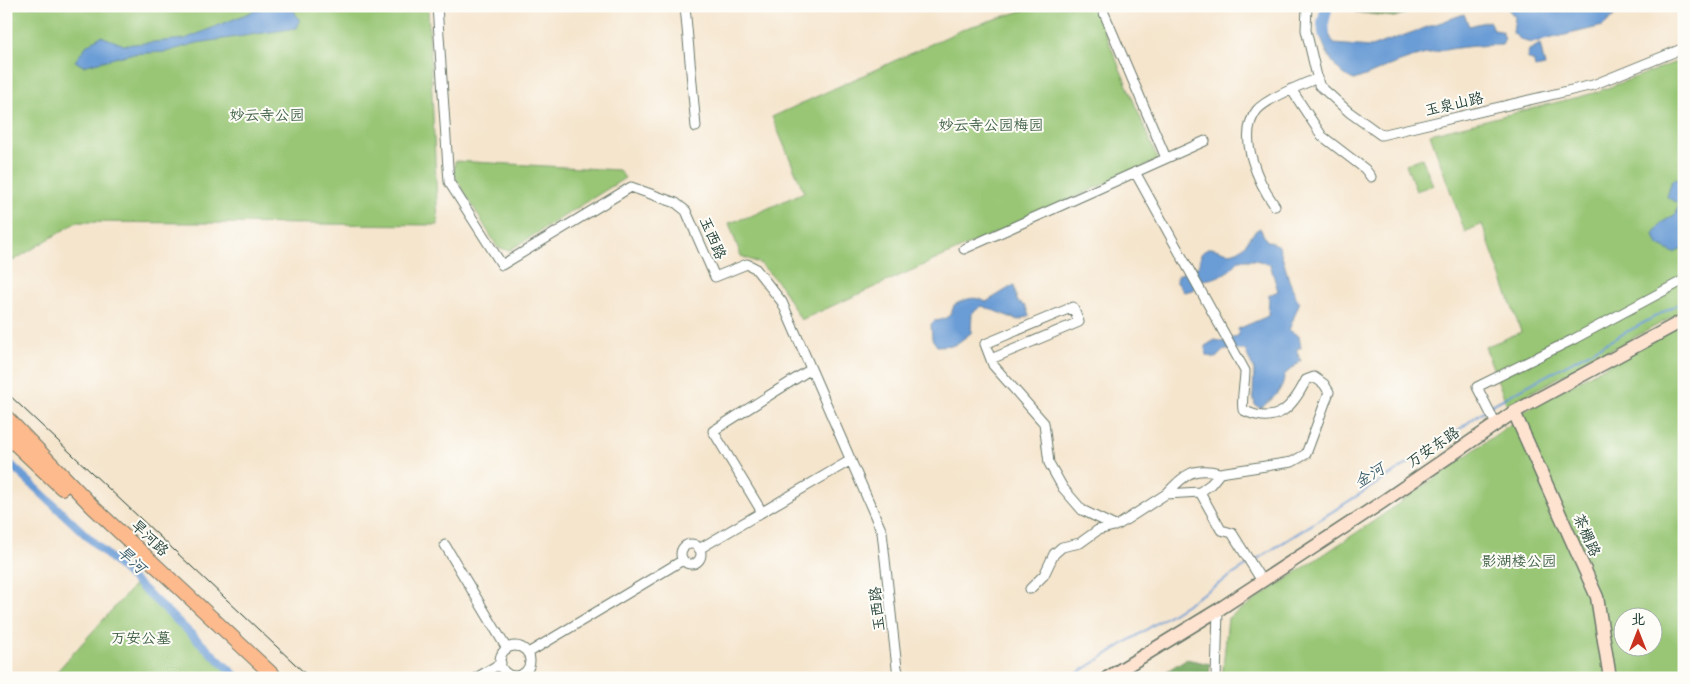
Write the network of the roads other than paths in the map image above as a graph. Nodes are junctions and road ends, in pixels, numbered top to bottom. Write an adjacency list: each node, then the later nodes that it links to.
1 (437, 6): 18 (street, 玉西路)
2 (685, 6): 8 (street)
3 (1101, 6): 10 (street)
4 (1307, 6): 6 (street, 玉泉山路)
5 (1684, 48): 6 (street, 玉泉山路)
6 (1318, 78): 7 (street)
7 (1291, 90): 12 (street); 13 (street)
8 (696, 127)
9 (1205, 141): 10 (street)
10 (1166, 158): 11 (street)
11 (1135, 172): 14 (street); 24 (street)
12 (1371, 177)
13 (1275, 206)
14 (964, 248)
15 (1684, 280): 21 (street)
16 (1684, 320): 19 (street, 万安东路)
17 (991, 359): 17 (street); 28 (street)
18 (811, 369): 23 (street, 玉西路); 27 (street)
19 (1514, 412): 21 (street, 万安东路); 46 (street, 茶棚路)
20 (6, 417): 40 (main road, 旱河路)
21 (1494, 418): 32 (street, 万安东路)
22 (6, 435): 39 (main road, 旱河路)
23 (851, 460): 27 (street); 43 (street, 玉西路)
24 (1220, 473): 25 (street); 26 (street)
25 (1200, 492): 26 (street); 32 (street)
26 (1166, 494): 28 (street)
27 (762, 512): 30 (street)
28 (1115, 526): 33 (street)
29 (445, 545): 35 (street)
30 (699, 549): 31 (street); 31 (street)
31 (684, 560): 36 (street)
32 (1262, 581): 34 (street, 万安东路)
33 (1030, 589)
34 (1218, 610): 44 (street, 万安东路); 45 (street)
35 (507, 649): 36 (street); 37 (street)
36 (528, 653): 38 (street)
37 (501, 664): 38 (street); 41 (street)
38 (506, 672): 42 (street)
39 (264, 678)
40 (276, 678)
41 (476, 678)
42 (496, 678)
43 (900, 678)
44 (1107, 678)
45 (1216, 678)
46 (1610, 678)

